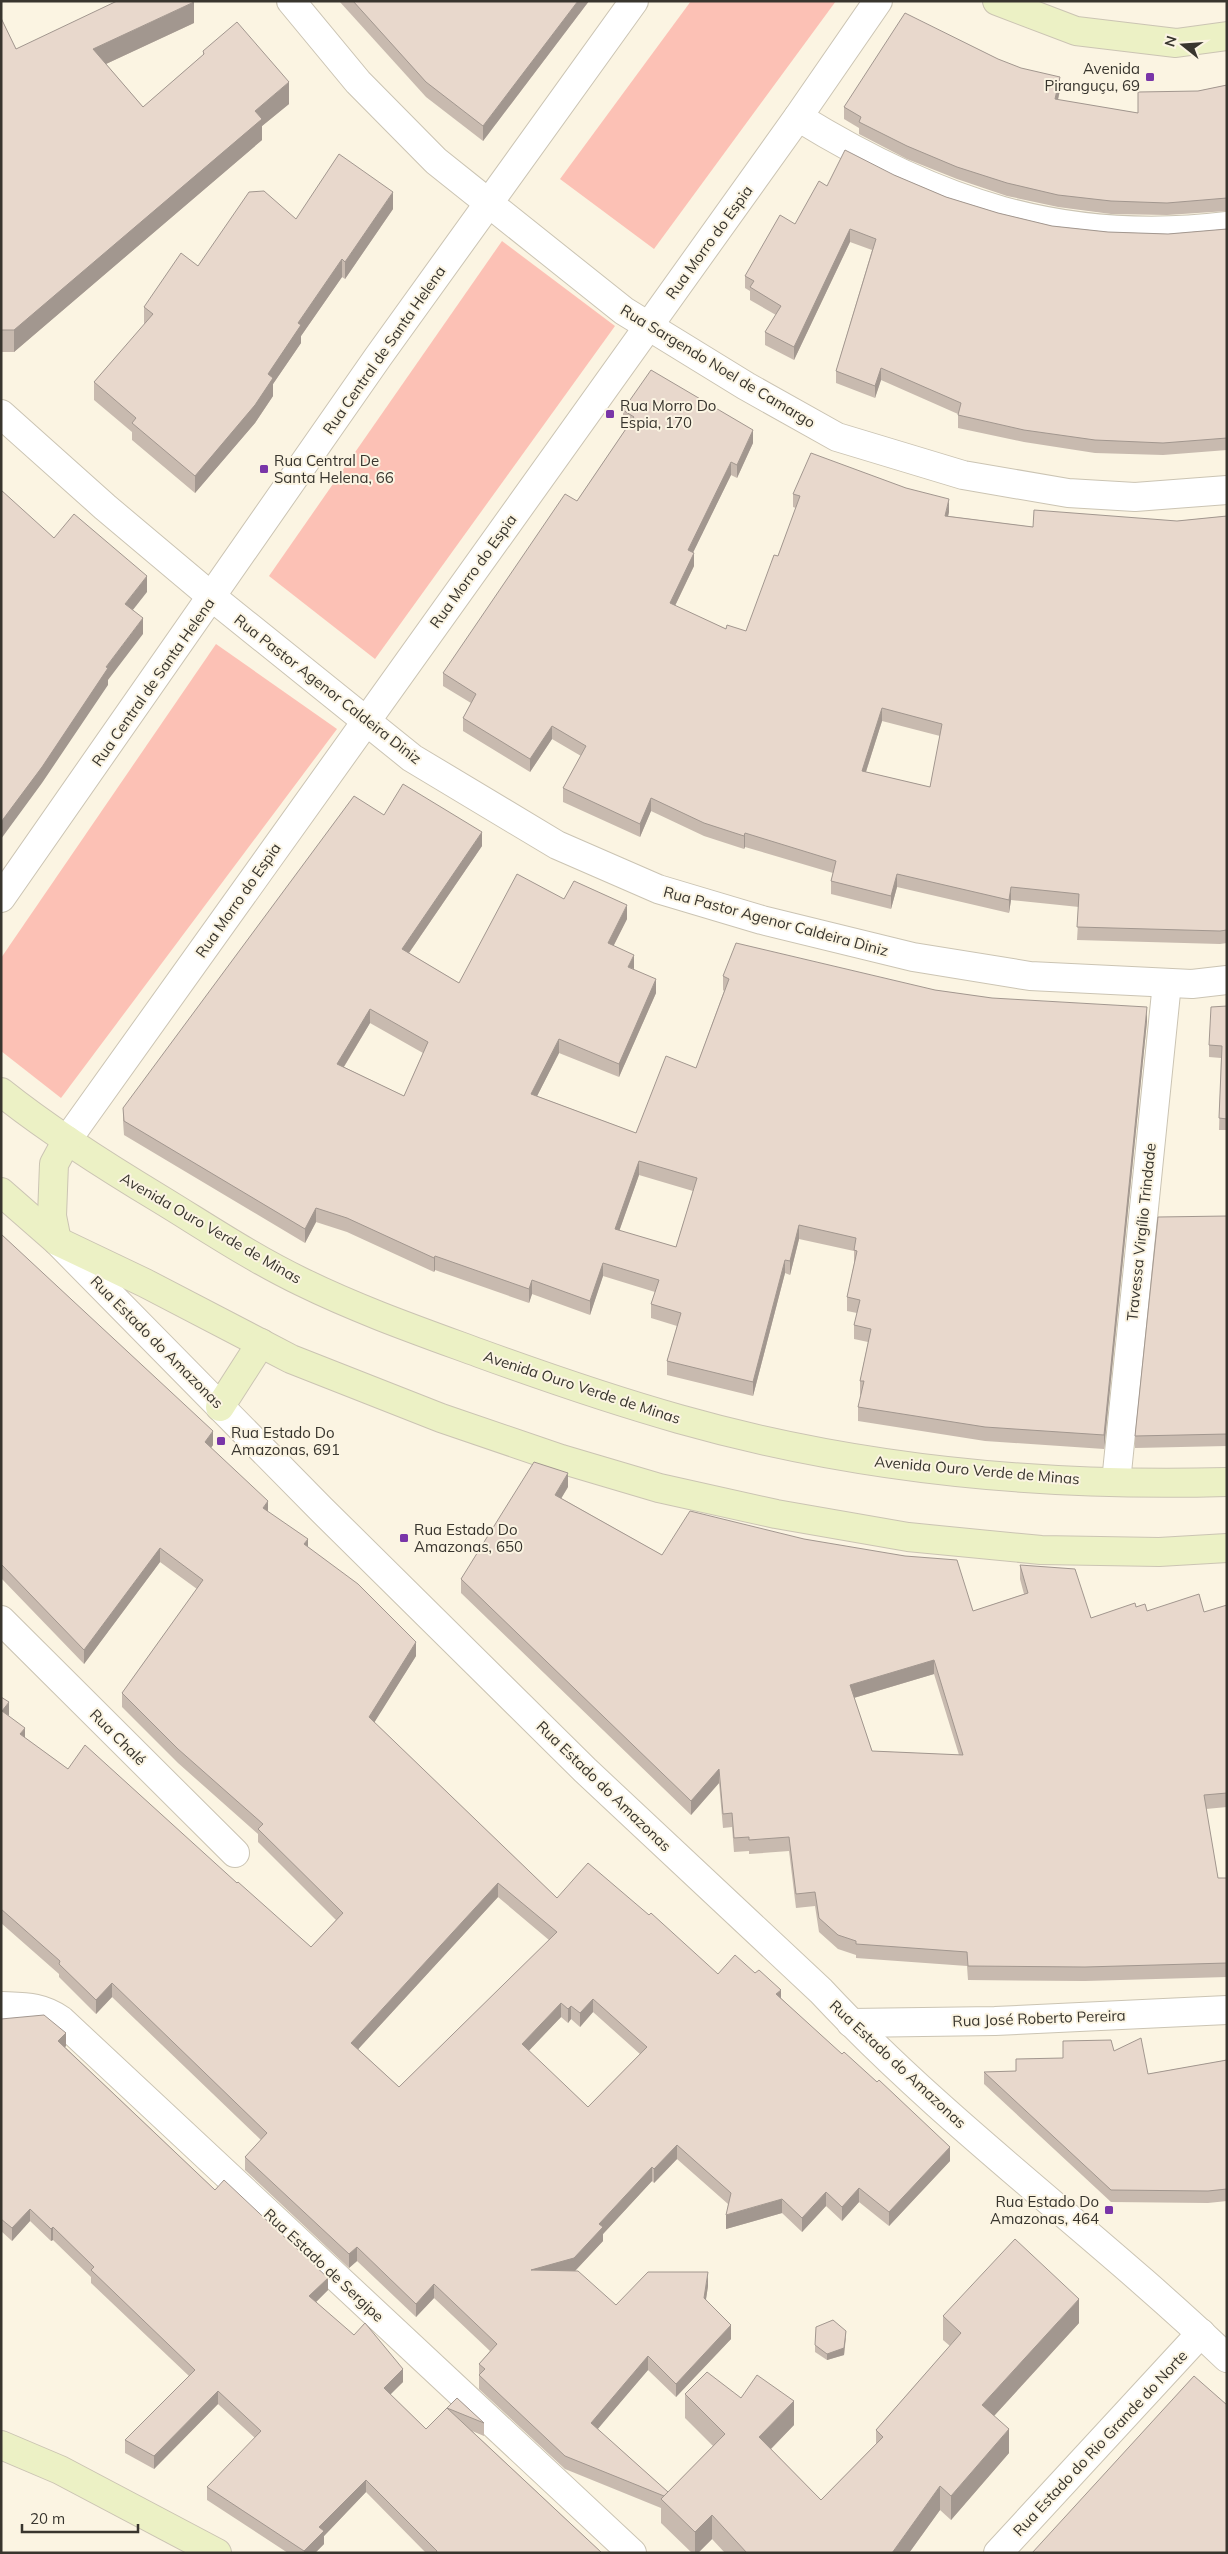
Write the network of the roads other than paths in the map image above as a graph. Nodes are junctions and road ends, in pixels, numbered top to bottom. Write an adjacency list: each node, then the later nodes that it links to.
1 (291, 1): 7 (street, Rua Sargendo Noel de Camargo)
2 (634, 1): 7 (street, Rua Central de Santa Helena)
3 (878, 1): 6 (street, Rua Morro do Espia)
4 (997, 1): 5 (street)
5 (1227, 36)
6 (798, 117): 8 (street); 9 (street, Rua Morro do Espia)
7 (488, 203): 9 (street, Rua Sargendo Noel de Camargo); 12 (street, Rua Central de Santa Helena)
8 (1227, 226)
9 (648, 326): 11 (street, Rua Sargendo Noel de Camargo); 13 (street, Rua Morro do Espia)
10 (1, 414): 12 (street, Rua Pastor Agenor Caldeira Diniz)
11 (1227, 490)
12 (212, 598): 13 (street, Rua Pastor Agenor Caldeira Diniz); 14 (street, Rua Central de Santa Helena)
13 (365, 721): 16 (street, Rua Pastor Agenor Caldeira Diniz); 18 (street, Rua Morro do Espia)
14 (1, 898)
15 (1227, 980): 16 (street, Rua Pastor Agenor Caldeira Diniz)
16 (1166, 983): 23 (street, Travessa Virgílio Trindade)
17 (1, 1092): 18 (street, Avenida Ouro Verde de Minas)
18 (67, 1140): 20 (street); 23 (street, Avenida Ouro Verde de Minas)
19 (1, 1192): 20 (street, Rua Estado do Amazonas)
20 (57, 1241): 21 (street); 22 (street, Rua Estado do Amazonas)
21 (261, 1344): 22 (street); 25 (street)
22 (220, 1407): 30 (street, Rua Estado do Amazonas)
23 (1116, 1482): 24 (street, Avenida Ouro Verde de Minas)
24 (1227, 1482)
25 (1227, 1548)
26 (1, 1620): 27 (street, Rua Chalé)
27 (235, 1853)
28 (1, 2006): 34 (street, Rua Estado de Sergipe)
29 (1227, 2010): 30 (street, Rua José Roberto Pereira)
30 (850, 2023): 31 (street, Rua Estado do Amazonas)
31 (1218, 2347): 35 (street, Rua Estado do Rio Grande do Norte)
32 (1, 2445): 33 (street)
33 (217, 2553)
34 (632, 2553)
35 (998, 2553)

